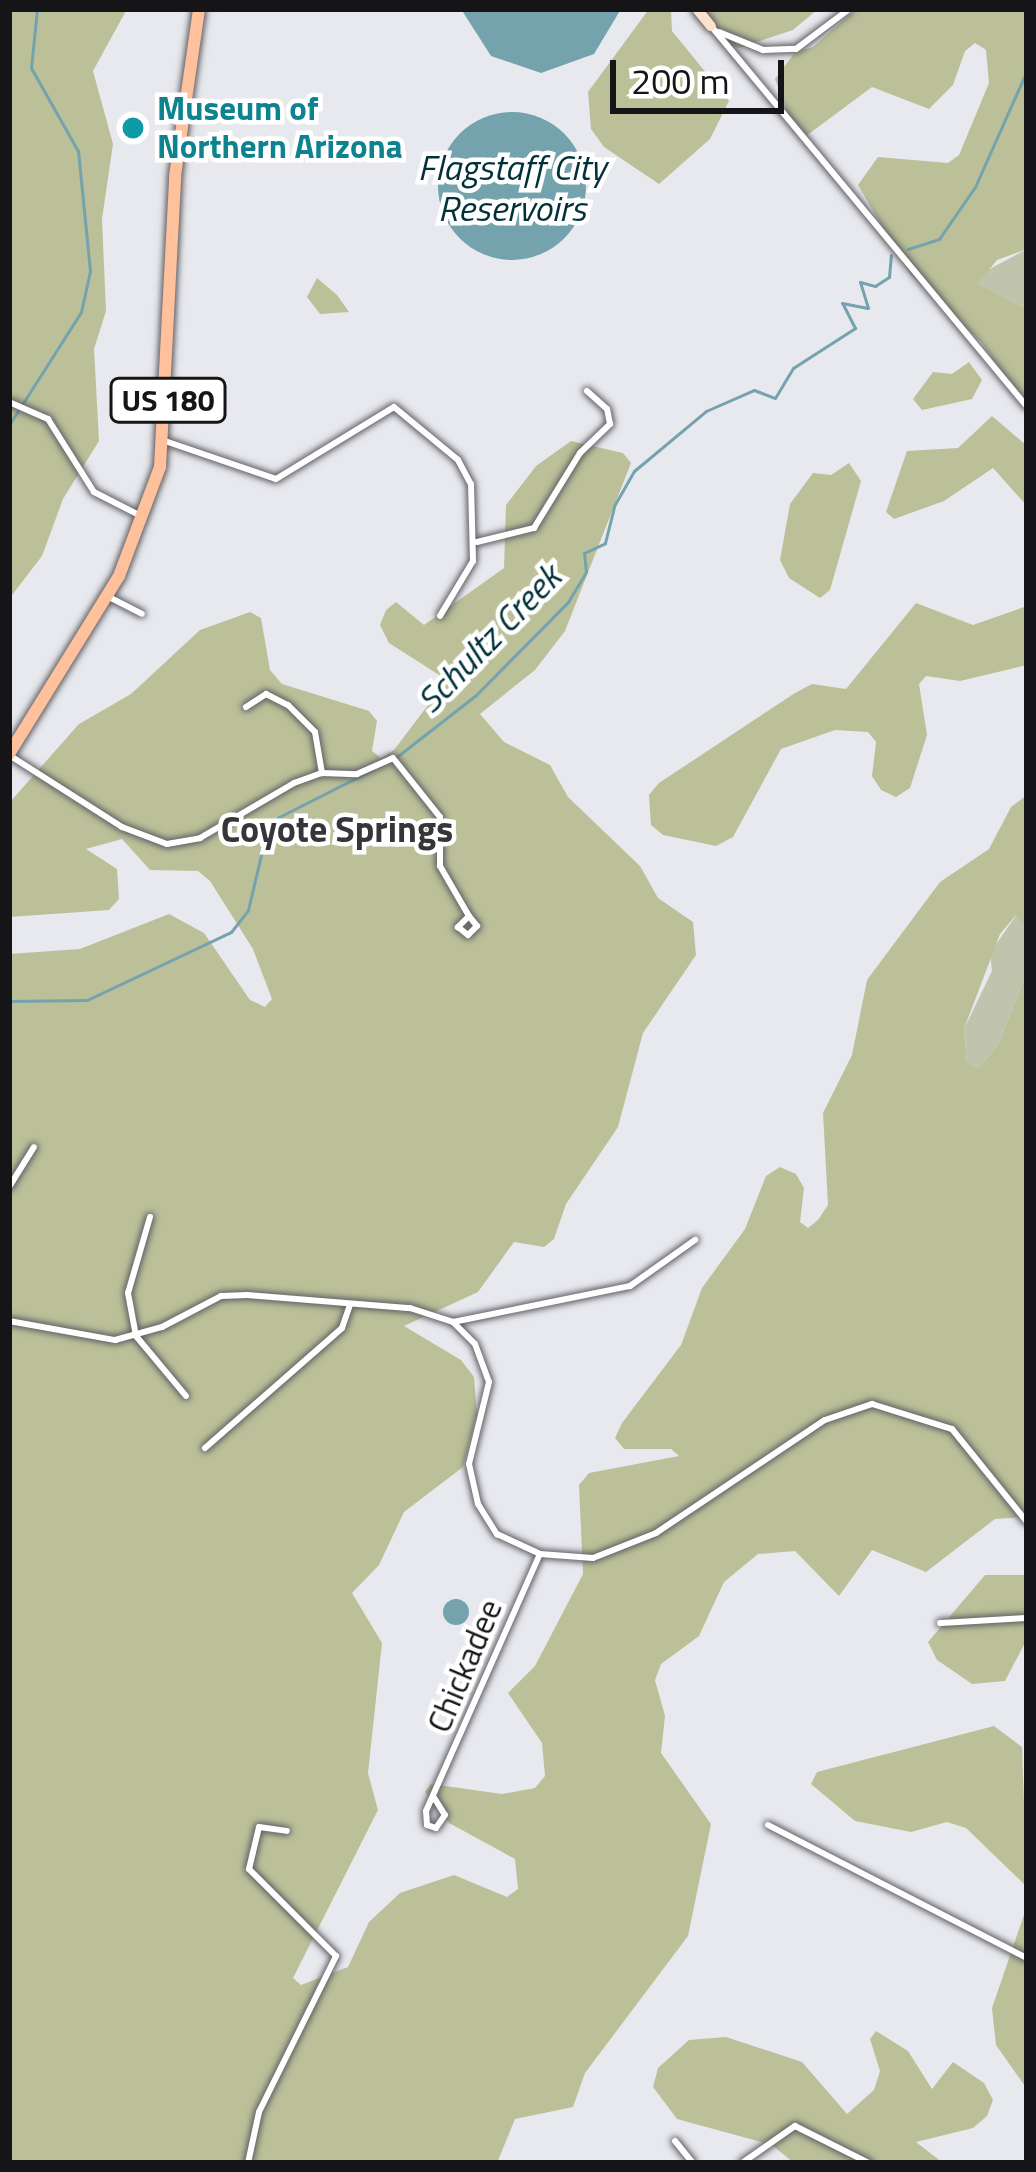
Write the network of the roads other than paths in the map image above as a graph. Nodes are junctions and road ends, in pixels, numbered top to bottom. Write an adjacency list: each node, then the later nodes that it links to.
1 (199, 9): 8 (main road, US 180)
2 (697, 9): 4 (street)
3 (849, 9): 4 (street)
4 (711, 26): 7 (street)
5 (587, 391): 10 (street)
6 (10, 402): 9 (street)
7 (1027, 406)
8 (165, 441): 9 (main road, US 180); 10 (street)
9 (145, 518): 11 (main road, US 180)
10 (477, 542): 13 (street)
11 (107, 596): 12 (street); 15 (main road, US 180)
12 (142, 614)
13 (440, 616)
14 (246, 706): 16 (street)
15 (9, 754): 16 (street)
16 (322, 773): 17 (street)
17 (469, 916)
18 (34, 1147): 19 (street)
19 (9, 1187)
20 (150, 1217): 25 (street)
21 (695, 1240): 24 (street)
22 (350, 1304): 24 (street); 25 (street); 27 (street)
23 (9, 1321): 25 (street)
24 (453, 1322): 29 (street)
25 (136, 1336): 26 (street)
26 (187, 1396)
27 (205, 1448)
28 (1027, 1522): 29 (street)
29 (541, 1554): 32 (street, Chickadee)
30 (1027, 1618): 31 (street)
31 (940, 1623)
32 (433, 1796): 32 (street, Chickadee)
33 (768, 1826): 35 (street)
34 (286, 1831): 37 (street)
35 (1027, 1958)
36 (675, 2140): 38 (street)
37 (248, 2163)
38 (693, 2163)
39 (742, 2163): 40 (street)
40 (869, 2163)

